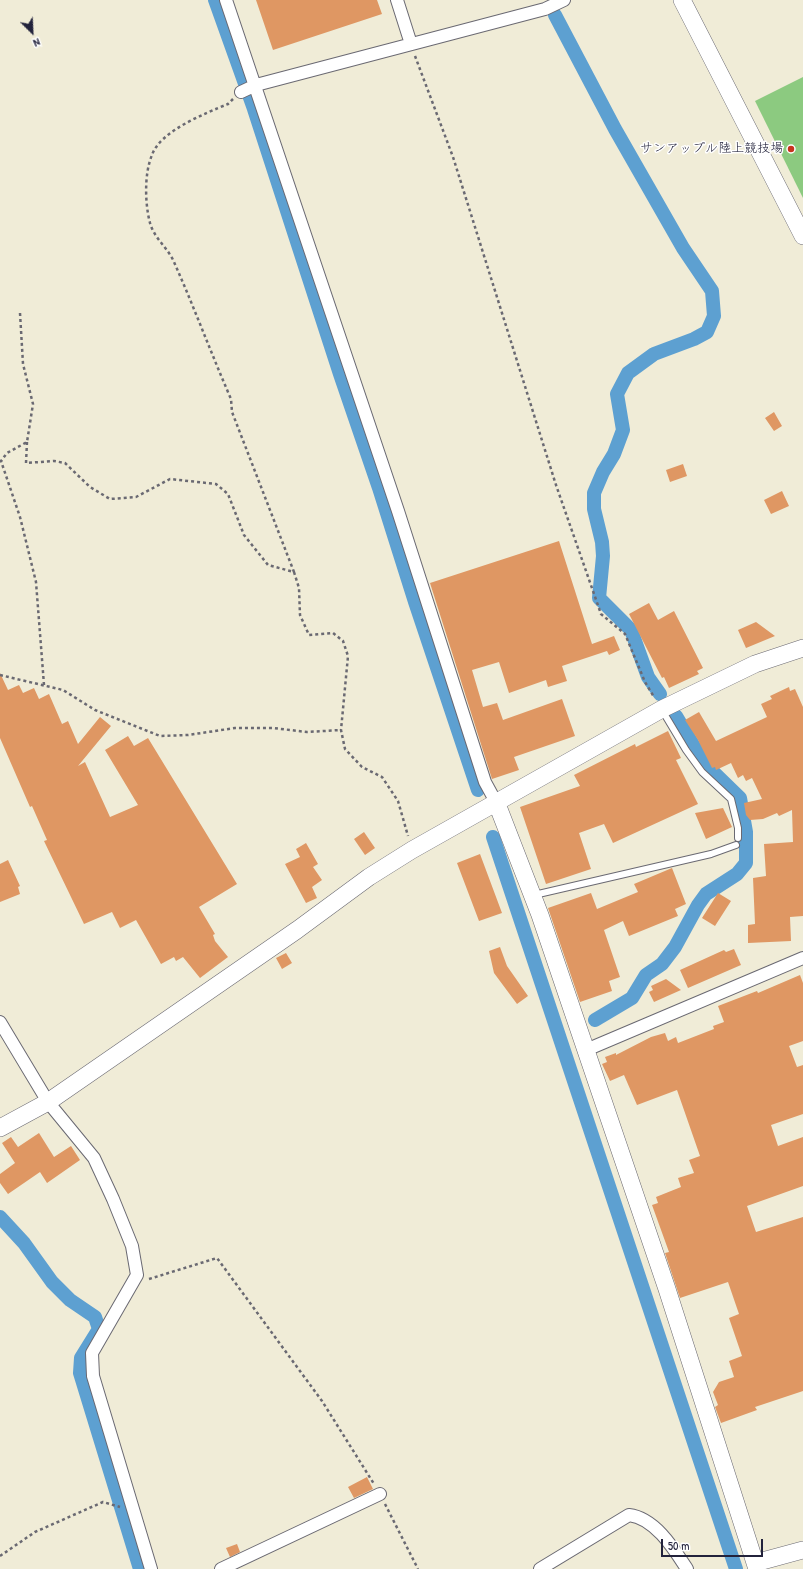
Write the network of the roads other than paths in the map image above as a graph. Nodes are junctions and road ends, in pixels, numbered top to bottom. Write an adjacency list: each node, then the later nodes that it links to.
1 (226, 0): 6 (street)
2 (397, 0): 5 (street)
3 (564, 0): 5 (street)
4 (682, 0): 7 (street)
5 (411, 44): 6 (street)
6 (249, 88): 10 (street)
7 (803, 235)
8 (803, 648): 9 (street)
9 (662, 709): 10 (street); 11 (lane)
10 (497, 804): 13 (street); 17 (street)
11 (738, 838)
12 (736, 845): 13 (lane)
13 (533, 895): 16 (street)
14 (803, 958): 16 (street)
15 (0, 1022): 17 (street)
16 (586, 1050): 21 (street)
17 (48, 1102): 18 (street); 22 (street)
18 (0, 1128)
19 (380, 1494): 23 (street)
20 (803, 1550): 21 (street)
21 (754, 1567)
22 (151, 1569)
23 (221, 1569)
24 (540, 1569): 25 (street)
25 (687, 1569)

